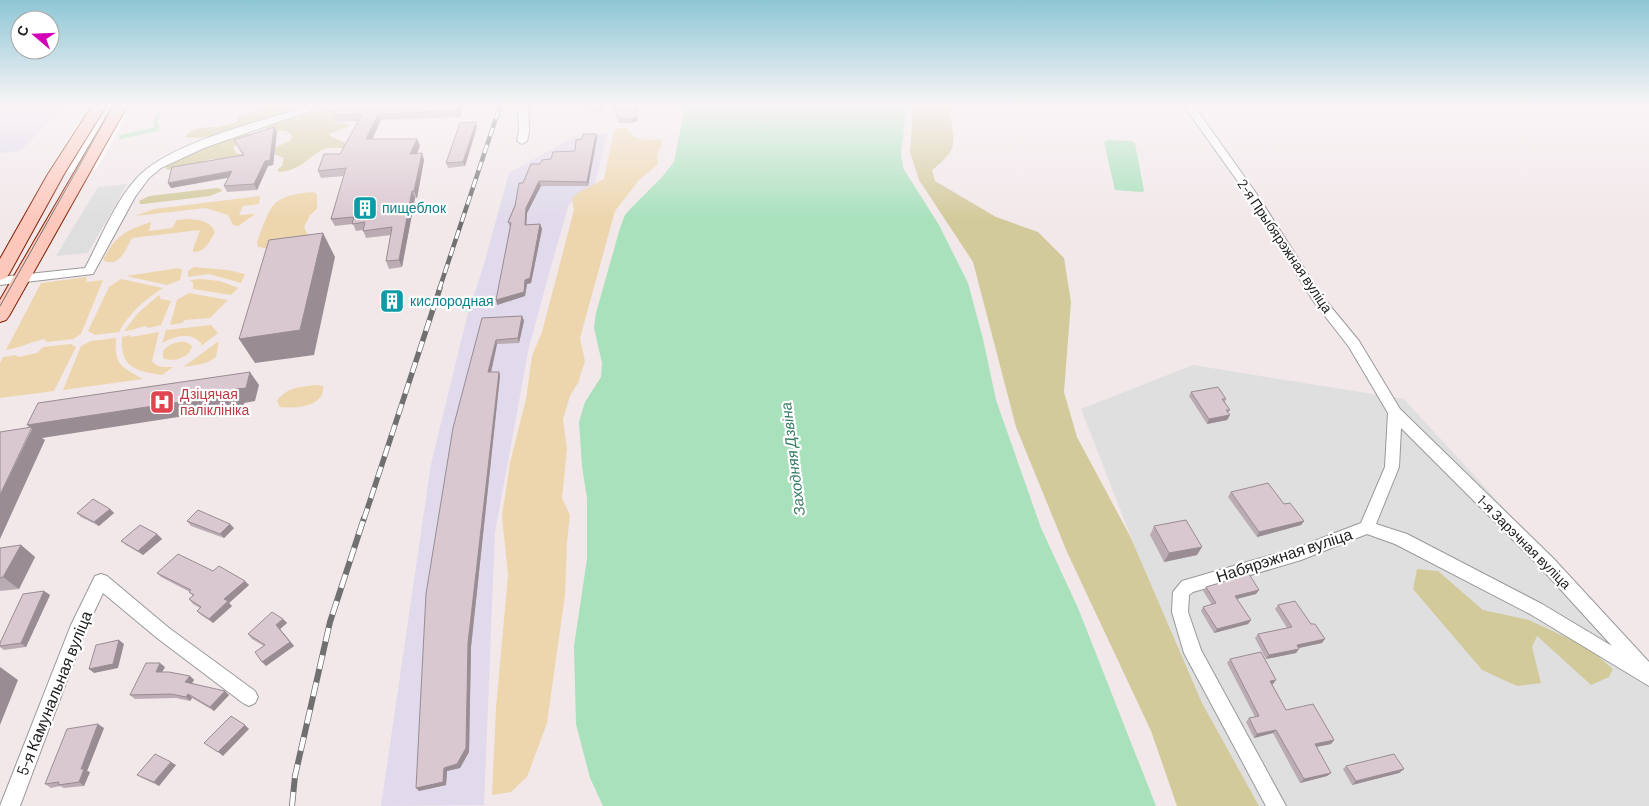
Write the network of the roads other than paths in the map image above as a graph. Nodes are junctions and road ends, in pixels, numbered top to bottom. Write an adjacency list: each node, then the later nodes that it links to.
1 (75, 144): 5 (main road)
2 (98, 144): 6 (main road)
3 (208, 144): 6 (street)
4 (1216, 144): 9 (street, 2-я Прыбярэжная вуліца)
5 (0, 274)
6 (22, 278): 7 (street); 8 (main road)
7 (0, 281)
8 (0, 316)
9 (1395, 413): 10 (street); 11 (street, 1-я Зарэчная вуліца)
10 (1367, 527): 11 (street, Набярэжная вуліца); 14 (street, Набярэжная вуліца)
11 (1649, 676)
12 (249, 697): 13 (street, 5-я Камунальная вуліца)
13 (10, 806)
14 (1276, 806)

